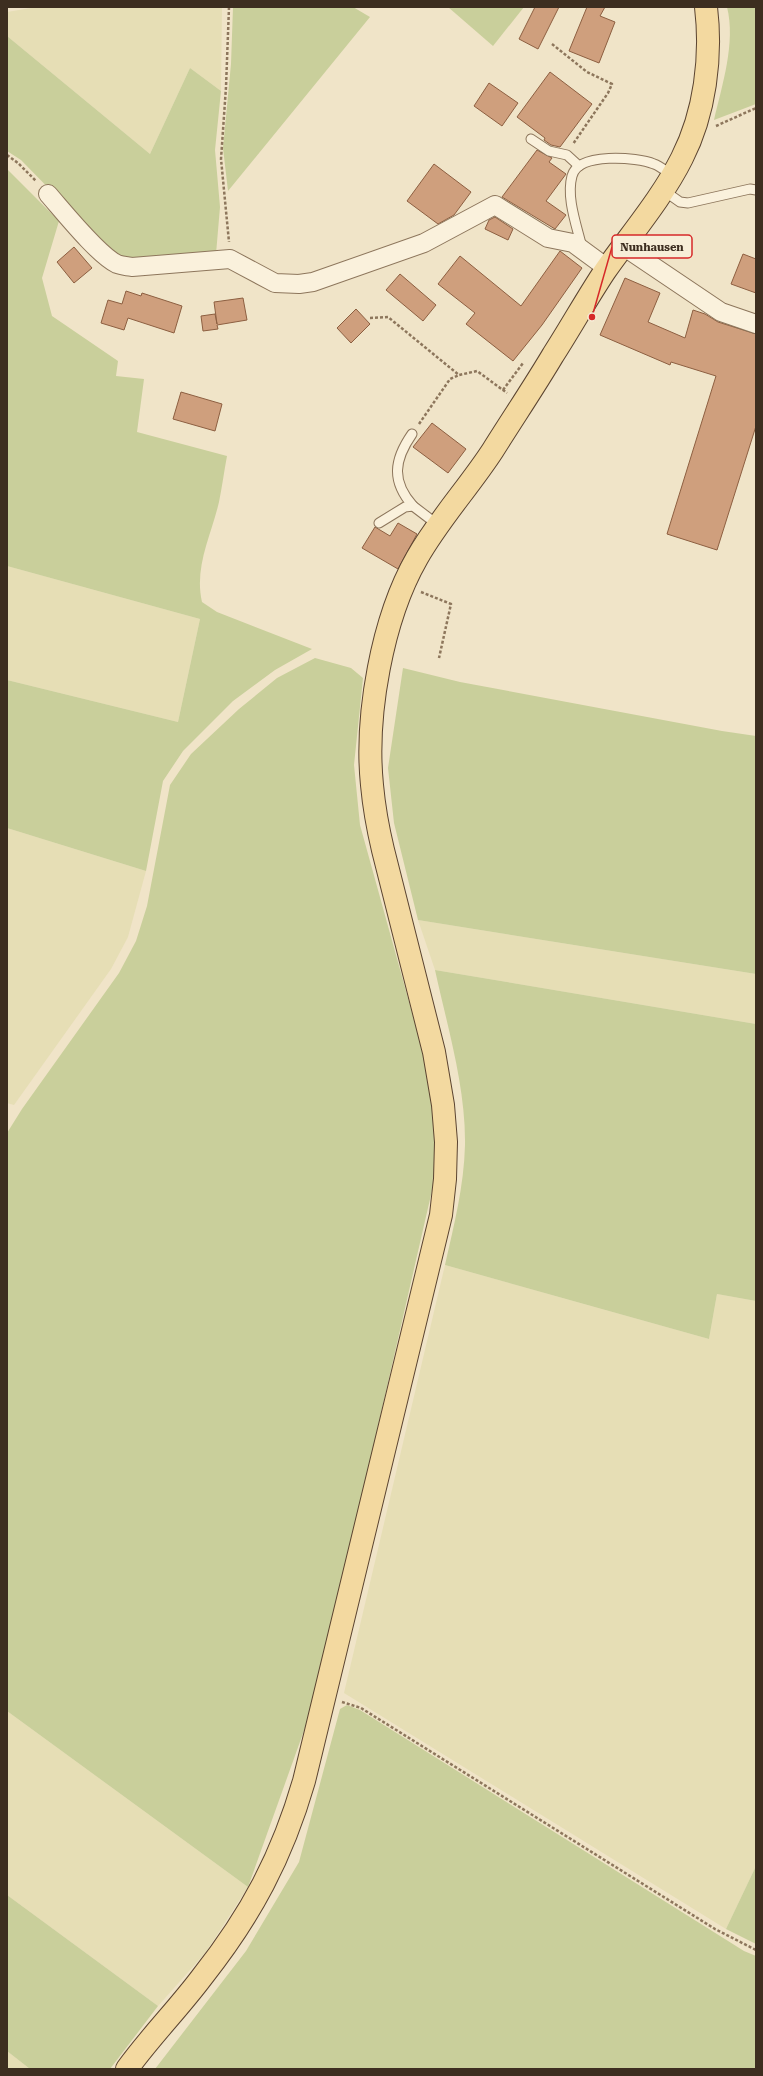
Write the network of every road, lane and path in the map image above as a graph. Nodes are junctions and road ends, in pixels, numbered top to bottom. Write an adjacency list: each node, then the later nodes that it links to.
1 (229, 7): 15 (path)
2 (706, 7): 6 (main road)
3 (552, 44): 8 (path)
4 (756, 108): 6 (path)
5 (531, 139): 8 (lane)
6 (689, 143): 10 (main road)
7 (7, 155): 12 (path)
8 (567, 155): 9 (lane)
9 (579, 166): 10 (lane); 14 (lane)
10 (668, 183): 11 (lane); 13 (main road)
11 (756, 190)
12 (48, 194): 15 (street)
13 (623, 246): 16 (main road); 18 (street)
14 (582, 248): 15 (street); 16 (street)
15 (230, 259)
16 (607, 268): 20 (main road)
17 (370, 318): 19 (path)
18 (756, 324)
19 (459, 375): 20 (path); 21 (path)
20 (522, 404): 24 (main road)
21 (412, 434): 22 (lane)
22 (413, 506): 23 (lane); 24 (lane)
23 (379, 523)
24 (438, 525): 25 (main road)
25 (404, 584): 26 (path); 27 (main road)
26 (439, 658)
27 (324, 1697): 28 (path); 29 (main road)
28 (756, 1950)
29 (127, 2069)

